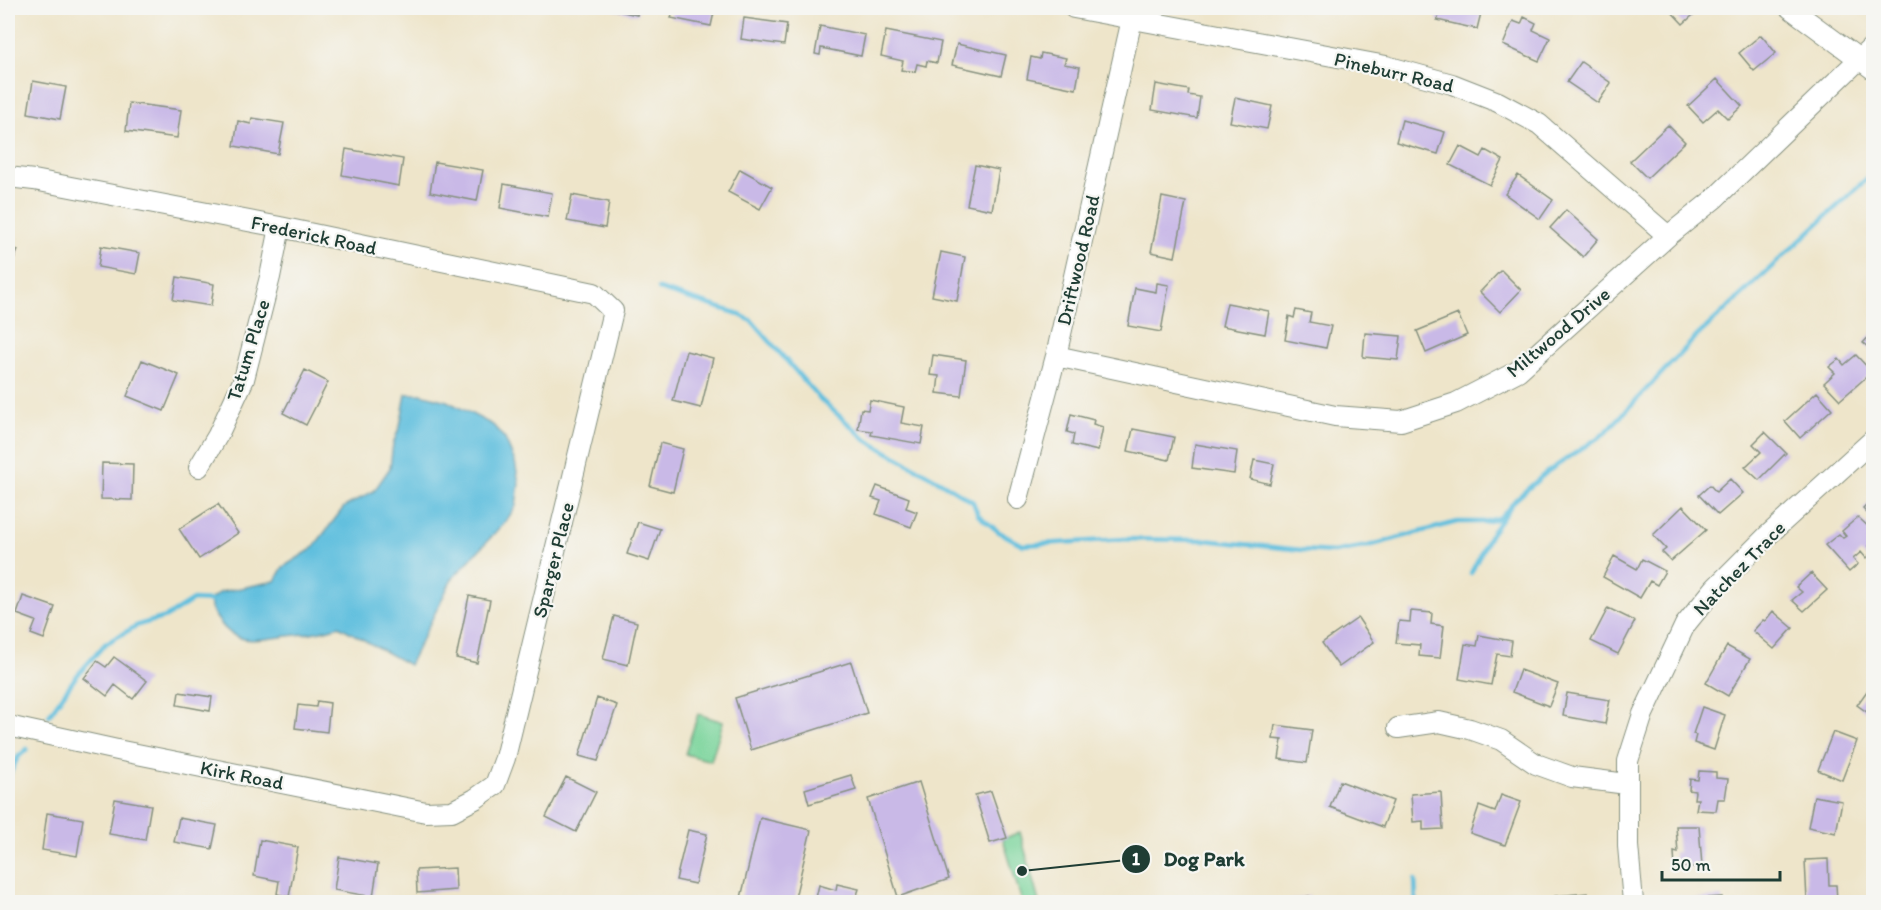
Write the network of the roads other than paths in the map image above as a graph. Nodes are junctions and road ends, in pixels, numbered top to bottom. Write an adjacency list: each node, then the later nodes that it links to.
1 (1074, 8): 3 (street, Pineburr Road)
2 (1790, 8): 5 (street)
3 (1132, 19): 8 (street, Pineburr Road); 10 (street, Driftwood Road)
4 (1874, 45): 5 (street, Miltwood Drive)
5 (1866, 65): 8 (street, Miltwood Drive)
6 (8, 177): 7 (street, Frederick Road)
7 (280, 227): 9 (street, Frederick Road); 12 (street, Tatum Place)
8 (1668, 236): 10 (street, Miltwood Drive)
9 (613, 311): 17 (street, Sparger Place)
10 (1056, 356): 13 (street, Driftwood Road)
11 (1874, 439): 16 (street, Natchez Trace)
12 (199, 467)
13 (1018, 499)
14 (8, 726): 17 (street, Kirk Road)
15 (1398, 728): 16 (street)
16 (1627, 784): 18 (street, Natchez Trace)
17 (476, 799)
18 (1633, 903)

